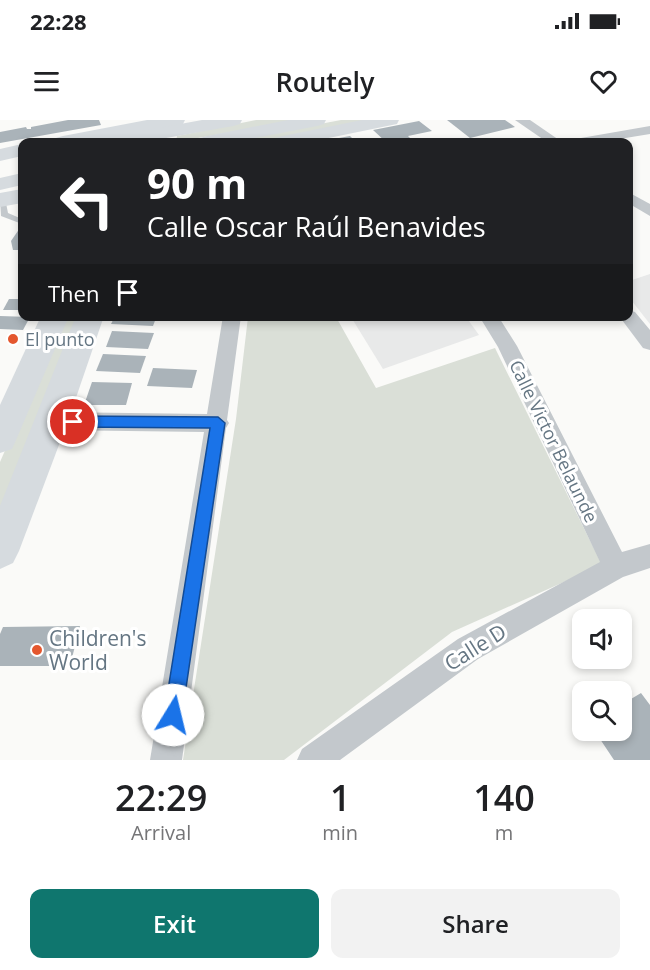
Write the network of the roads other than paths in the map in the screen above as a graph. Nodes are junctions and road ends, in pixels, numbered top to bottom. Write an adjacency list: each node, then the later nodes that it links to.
1 (176, 120): 7 (main road)
2 (233, 120): 7 (main road)
3 (317, 120): 10 (main road)
4 (390, 120): 11 (main road)
5 (521, 120): 12 (street)
6 (650, 130): 13 (street)
7 (151, 131): 8 (main road)
8 (123, 135): 9 (main road)
9 (97, 138)
10 (231, 138)
11 (302, 138)
12 (549, 138)
13 (604, 138)
14 (18, 151): 15 (main road)
15 (0, 154)
16 (18, 161): 17 (main road)
17 (0, 165)
18 (18, 183): 20 (main road)
19 (650, 191): 21 (street)
20 (6, 195): 24 (lane)
21 (633, 195)
22 (633, 199): 23 (street)
23 (650, 211)
24 (18, 220)
25 (53, 321): 33 (main road)
26 (88, 321): 31 (main road)
27 (231, 321): 32 (street)
28 (491, 321): 36 (street, Calle Victor Belaunde)
29 (632, 321): 30 (street)
30 (650, 344)
31 (52, 421): 32 (street); 34 (main road)
32 (218, 423): 37 (street)
33 (0, 440)
34 (0, 551)
35 (650, 556): 36 (street, Calle D)
36 (616, 567): 38 (street, Calle D)
37 (166, 760)
38 (313, 760)

